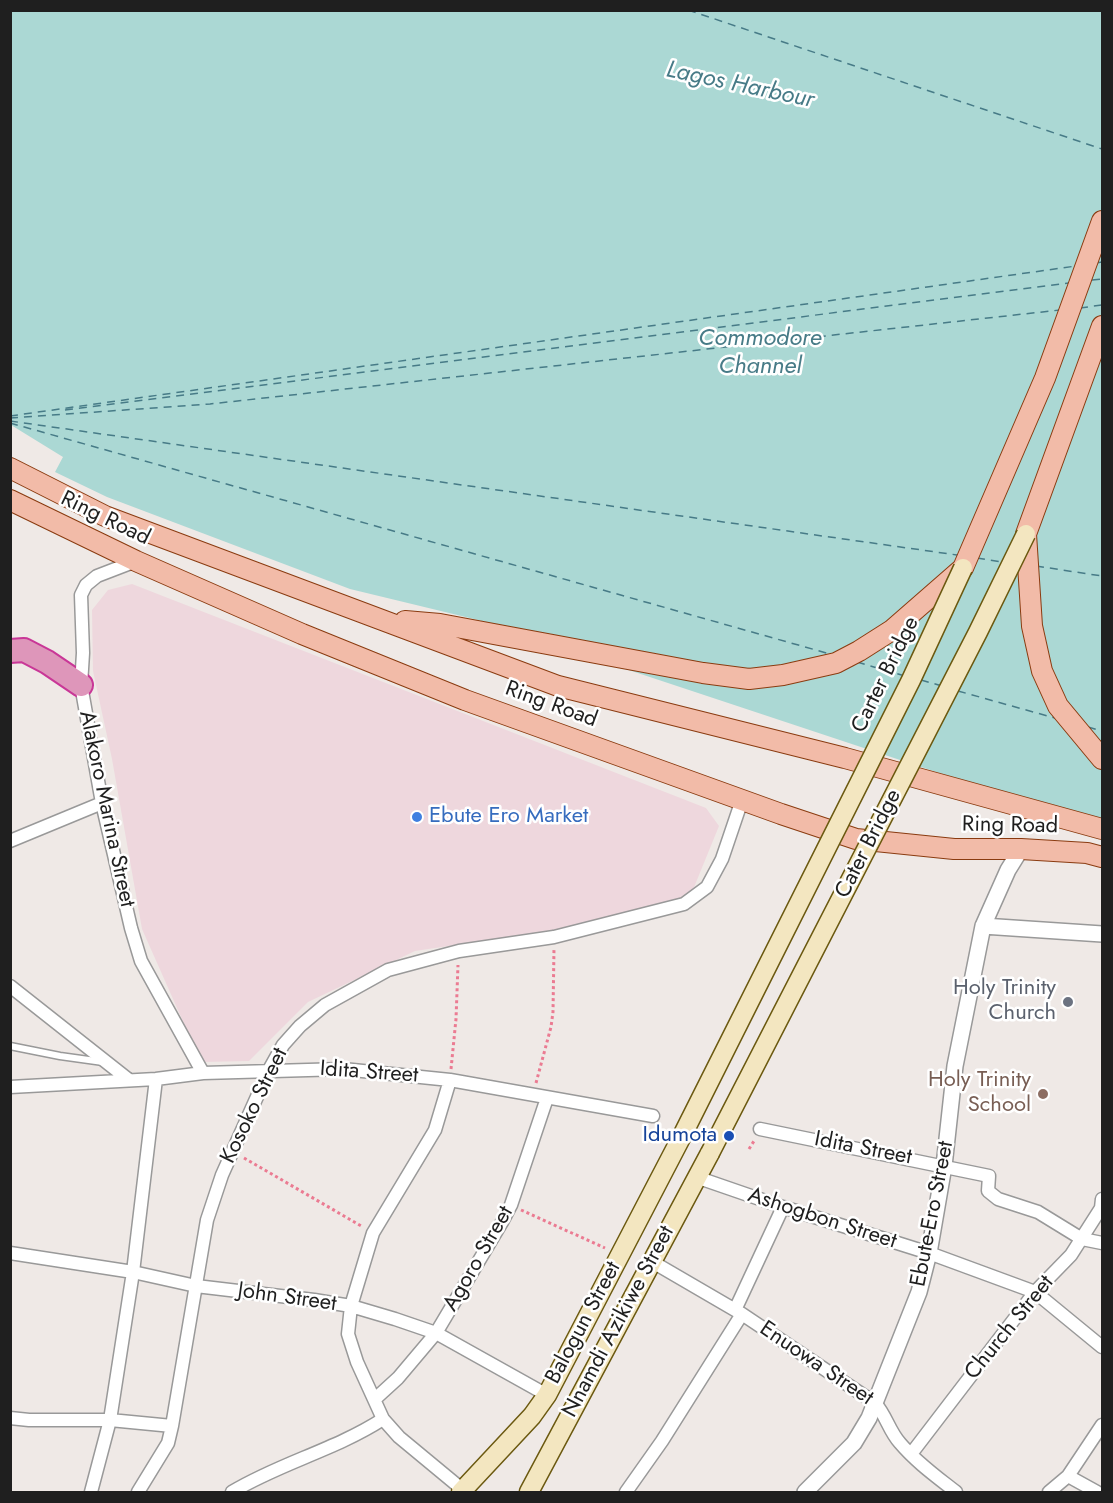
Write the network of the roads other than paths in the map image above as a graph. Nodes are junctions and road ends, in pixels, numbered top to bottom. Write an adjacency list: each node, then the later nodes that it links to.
1 (1102, 220): 7 (main road, Carter Bridge)
2 (1102, 326): 5 (main road)
3 (10, 468): 8 (main road, Ring Road)
4 (10, 500): 6 (main road, Ring Road)
5 (1026, 534): 11 (main road); 33 (main road, Cater Bridge, bridge)
6 (136, 561): 10 (street, Alakoro Marina Street); 12 (main road, Ring Road)
7 (963, 568): 8 (main road); 32 (main road, Carter Bridge, bridge)
8 (384, 620): 14 (main road, Ring Road)
9 (10, 651): 10 (highway)
10 (81, 685): 13 (street, Alakoro Marina Street)
11 (1102, 759)
12 (742, 800): 16 (main road, Ring Road); 23 (street, Kosoko Street)
13 (102, 803): 15 (street); 24 (street, Alakoro Marina Street)
14 (1102, 829)
15 (10, 841)
16 (1021, 849): 17 (main road, Ring Road); 18 (street, Ebute-Ero Street)
17 (1095, 855)
18 (983, 926): 19 (street); 34 (street, Ebute-Ero Street)
19 (1102, 934)
20 (10, 986): 22 (street)
21 (10, 1046): 22 (lane)
22 (106, 1062): 26 (street)
23 (269, 1070): 24 (street, Idita Street); 27 (street, Idita Street); 44 (street, Kosoko Street)
24 (202, 1073): 25 (street, Idita Street)
25 (156, 1078): 26 (street, Idita Street); 43 (street)
26 (129, 1080): 28 (street, Idita Street)
27 (450, 1080): 29 (street, Idita Street); 46 (street)
28 (10, 1087)
29 (548, 1098): 30 (street, Idita Street); 48 (street, Agoro Street)
30 (653, 1116)
31 (760, 1129): 34 (street, Idita Street)
32 (682, 1136): 50 (main road, Balogun Street)
33 (710, 1153): 35 (main road, Nnamdi Azikiwe Street)
34 (944, 1166): 38 (street, Idita Street); 41 (street, Ebute-Ero Street)
35 (696, 1178): 37 (street, Ashogbon Street); 42 (main road, Nnamdi Azikiwe Street)
36 (1102, 1198): 38 (street, Church Street)
37 (783, 1207): 41 (street, Ashogbon Street); 47 (street)
38 (1082, 1239): 39 (street); 45 (street, Church Street)
39 (1102, 1243)
40 (10, 1253): 43 (street, John Street)
41 (929, 1253): 45 (street, Ashogbon Street); 52 (street, Ebute-Ero Street)
42 (651, 1261): 47 (street, Enuowa Street); 64 (main road, Nnamdi Azikiwe Street)
43 (133, 1272): 44 (street, John Street); 55 (street)
44 (196, 1286): 46 (street, John Street); 57 (street, Kosoko Street)
45 (1035, 1292): 49 (street, Ashogbon Street); 58 (street, Church Street)
46 (351, 1306): 48 (street, John Street); 51 (street)
47 (738, 1312): 52 (street, Enuowa Street); 65 (street)
48 (436, 1333): 50 (street, John Street); 51 (street, Agoro Street)
49 (1102, 1347)
50 (547, 1395): 60 (main road, Balogun Street)
51 (375, 1399): 54 (street)
52 (876, 1403): 58 (street, Enuowa Street); 66 (street, Ebute-Ero Street)
53 (10, 1418): 55 (street)
54 (383, 1419): 60 (street); 63 (street)
55 (111, 1420): 57 (street); 61 (street)
56 (1102, 1425): 59 (street)
57 (172, 1426): 62 (street, Kosoko Street)
58 (911, 1454): 67 (street, Enuowa Street)
59 (1068, 1476): 68 (street); 69 (street)
60 (462, 1491)
61 (91, 1492)
62 (138, 1492)
63 (232, 1492)
64 (529, 1492)
65 (626, 1492)
66 (805, 1492)
67 (956, 1492)
68 (1049, 1492)
69 (1098, 1492)

